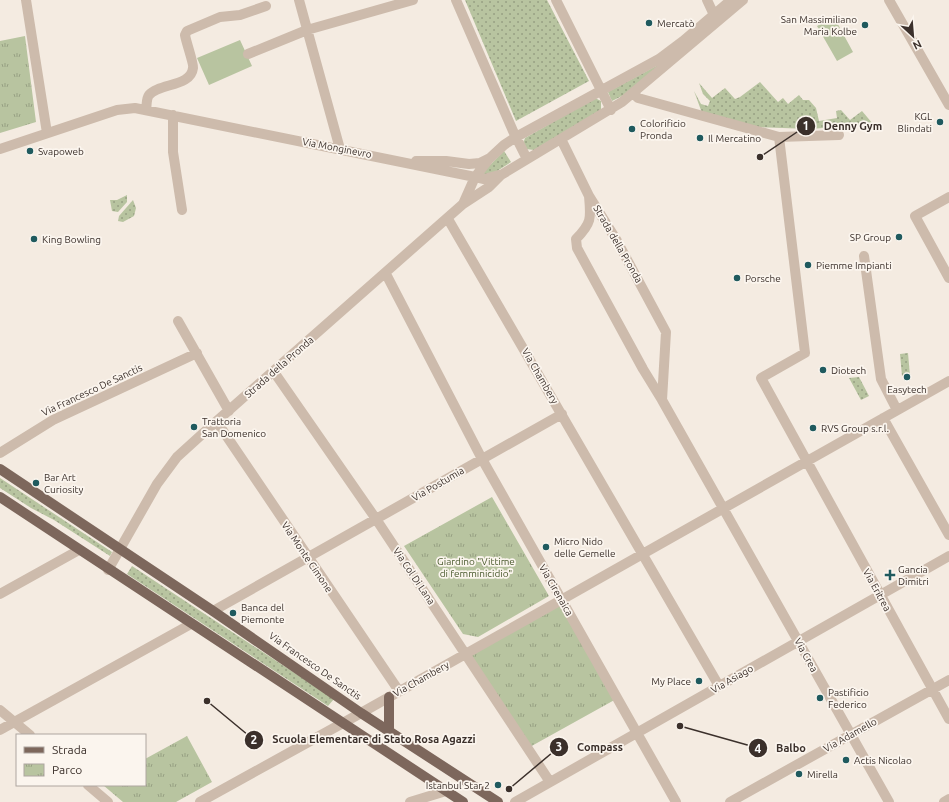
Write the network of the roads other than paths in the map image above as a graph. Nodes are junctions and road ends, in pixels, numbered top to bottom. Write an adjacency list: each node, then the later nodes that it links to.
1 (26, 0): 20 (street)
2 (299, 0): 12 (street)
3 (413, 0): 12 (street)
4 (456, 0): 22 (street)
5 (556, 0): 14 (street)
6 (707, 0): 11 (street)
7 (732, 0): 11 (street)
8 (743, 0): 15 (street, Strada della Pronda)
9 (890, 0): 16 (street)
10 (266, 6): 17 (street)
11 (714, 15): 14 (street)
12 (307, 30): 13 (street); 26 (street)
13 (248, 54)
14 (602, 89): 18 (street); 22 (street)
15 (633, 93): 18 (street, Strada della Pronda); 23 (street)
16 (949, 105)
17 (146, 110): 19 (street, Via Monginevro); 20 (street, Via Monginevro)
18 (611, 110): 24 (street, Strada della Pronda)
19 (173, 115): 26 (street, Via Monginevro); 37 (street)
20 (47, 133): 25 (street, Via Monginevro)
21 (839, 134): 23 (street)
22 (516, 137): 27 (street, Strada della Pronda); 28 (street)
23 (779, 137): 54 (street)
24 (561, 140): 28 (street, Strada della Pronda); 34 (street)
25 (0, 149)
26 (340, 149): 29 (street, Via Monginevro)
27 (490, 158): 29 (street); 32 (street, Strada della Pronda)
28 (527, 159): 31 (street, Strada della Pronda)
29 (402, 161): 30 (street, Via Monginevro)
30 (459, 174): 32 (street, Via Monginevro); 33 (street)
31 (501, 175): 32 (street, Via Monginevro); 36 (street, Strada della Pronda)
32 (475, 177): 33 (street, Strada della Pronda)
33 (468, 192): 36 (street, Strada della Pronda)
34 (589, 196): 46 (street, Strada della Pronda); 46 (street, Strada della Pronda)
35 (949, 198): 41 (street)
36 (463, 204): 38 (street, Strada della Pronda)
37 (182, 210)
38 (448, 219): 40 (street, Strada della Pronda); 49 (street, Via Chambery)
39 (864, 256): 47 (street)
40 (386, 274): 44 (street, Strada della Pronda); 53 (street)
41 (949, 278)
42 (178, 321): 43 (street)
43 (197, 353): 48 (street); 52 (street, Via Francesco De Sanctis)
44 (274, 372): 48 (street, Strada della Pronda); 58 (street, Via Col Di Lana)
45 (949, 381): 47 (street, Via Chambery)
46 (662, 400): 57 (street)
47 (897, 410): 50 (street, Via Chambery)
48 (229, 411): 51 (street, Strada della Pronda)
49 (562, 414): 53 (street); 62 (street, Via Chambery)
50 (883, 418): 54 (street, Via Chambery); 59 (street)
51 (217, 422): 61 (street, Strada della Pronda); 64 (street, Via Monte Cimone)
52 (0, 453)
53 (482, 459): 58 (street, Via Postumia); 68 (street, Via Cirenaica)
54 (805, 462): 57 (street, Via Chambery); 67 (street, Via Eritrea)
55 (0, 469): 61 (main road, Via Francesco De Sanctis)
56 (0, 497): 60 (main road)
57 (724, 508): 62 (street, Via Chambery); 71 (street, Via Crea)
58 (376, 519): 64 (street, Via Postumia); 72 (street, Via Col Di Lana)
59 (949, 535)
60 (79, 550): 65 (main road); 66 (street)
61 (119, 550): 65 (street); 69 (main road, Via Francesco De Sanctis)
62 (642, 554): 68 (street, Via Chambery); 74 (street)
63 (949, 556): 67 (street, Via Asiago)
64 (307, 557): 69 (street, Via Postumia); 76 (street, Via Monte Cimone)
65 (108, 570): 70 (main road)
66 (0, 594)
67 (880, 595): 71 (street, Via Asiago); 75 (street, Via Eritrea)
68 (562, 600): 72 (street, Via Chambery); 85 (street, Via Cirenaica)
69 (213, 611): 79 (main road, Via Francesco De Sanctis)
70 (191, 624): 81 (street); 82 (main road)
71 (799, 641): 74 (street, Via Asiago); 87 (street, Via Crea)
72 (466, 654): 76 (street, Via Chambery); 88 (street, Via Col Di Lana)
73 (949, 680): 75 (street, Via Adamello)
74 (719, 686): 85 (street, Via Asiago)
75 (932, 689): 80 (street, Via Eritrea); 87 (street, Via Adamello)
76 (399, 691): 77 (street, Via Chambery)
77 (389, 697): 79 (street, Via Chambery); 84 (main road)
78 (0, 710): 81 (street)
79 (361, 713): 82 (street, Via Chambery); 84 (main road, Via Francesco De Sanctis)
80 (949, 719)
81 (14, 722): 83 (street); 86 (street)
82 (342, 724): 90 (main road); 93 (street, Via Chambery)
83 (0, 730)
84 (389, 731): 96 (main road, Via Francesco De Sanctis)
85 (638, 732): 88 (street, Via Asiago); 98 (street, Via Cirenaica)
86 (29, 734)
87 (850, 735): 99 (street, Via Adamello); 100 (street, Via Crea)
88 (550, 782): 97 (street, Via Asiago)
89 (89, 786): 92 (street)
90 (446, 791): 94 (street); 95 (main road)
91 (949, 799): 101 (street)
92 (108, 802)
93 (200, 802)
94 (410, 802)
95 (463, 802)
96 (498, 802)
97 (515, 802)
98 (676, 802)
99 (730, 802)
100 (889, 802)
101 (944, 802)

